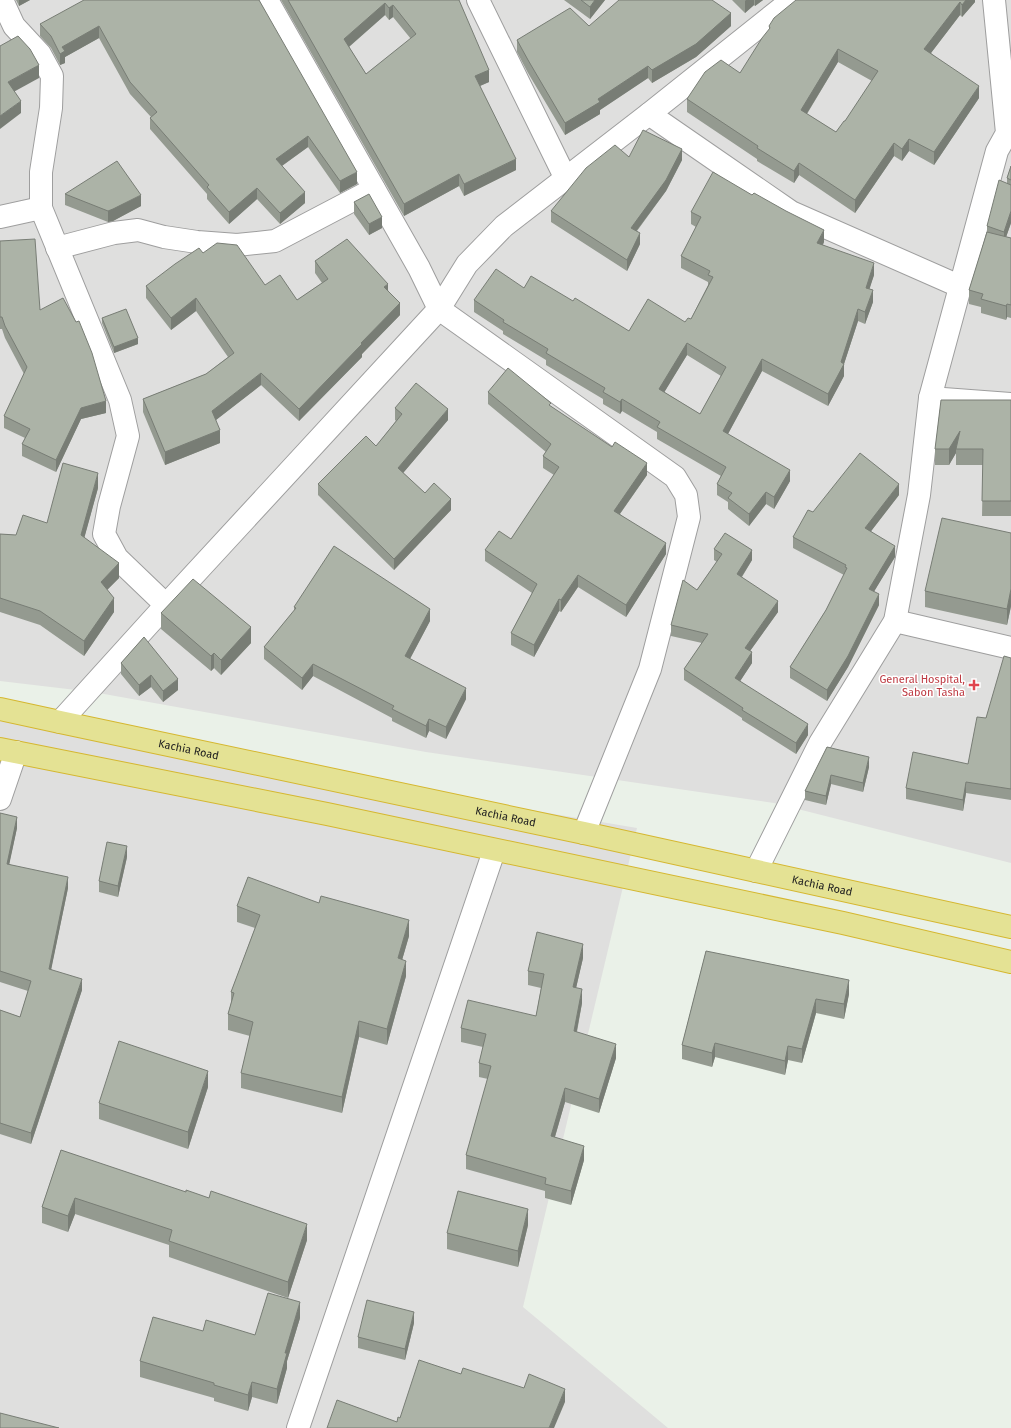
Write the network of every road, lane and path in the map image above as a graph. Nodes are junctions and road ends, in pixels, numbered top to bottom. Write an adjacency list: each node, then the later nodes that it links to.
1 (2, 0): 10 (street)
2 (267, 0): 9 (street)
3 (478, 0): 8 (street)
4 (792, 0): 6 (street)
5 (994, 0): 7 (street)
6 (649, 114): 8 (street); 13 (street)
7 (1009, 133): 13 (street)
8 (566, 178): 14 (street)
9 (374, 189): 12 (street); 14 (street)
10 (41, 208): 11 (street); 12 (street)
11 (0, 217)
12 (57, 248): 17 (street)
13 (959, 286): 15 (street)
14 (439, 310): 17 (street); 24 (street)
15 (930, 398): 16 (street); 18 (street)
16 (1011, 404)
17 (166, 605): 21 (street)
18 (895, 621): 19 (street); 26 (street)
19 (1011, 648)
20 (0, 709): 21 (highway, Kachia Road)
21 (60, 722): 24 (highway, Kachia Road)
22 (8, 751): 23 (street); 25 (highway)
23 (0, 799)
24 (584, 833): 26 (highway, Kachia Road)
25 (494, 851): 28 (highway); 29 (street)
26 (756, 871): 27 (highway, Kachia Road)
27 (1011, 927)
28 (1011, 962)
29 (298, 1428)

